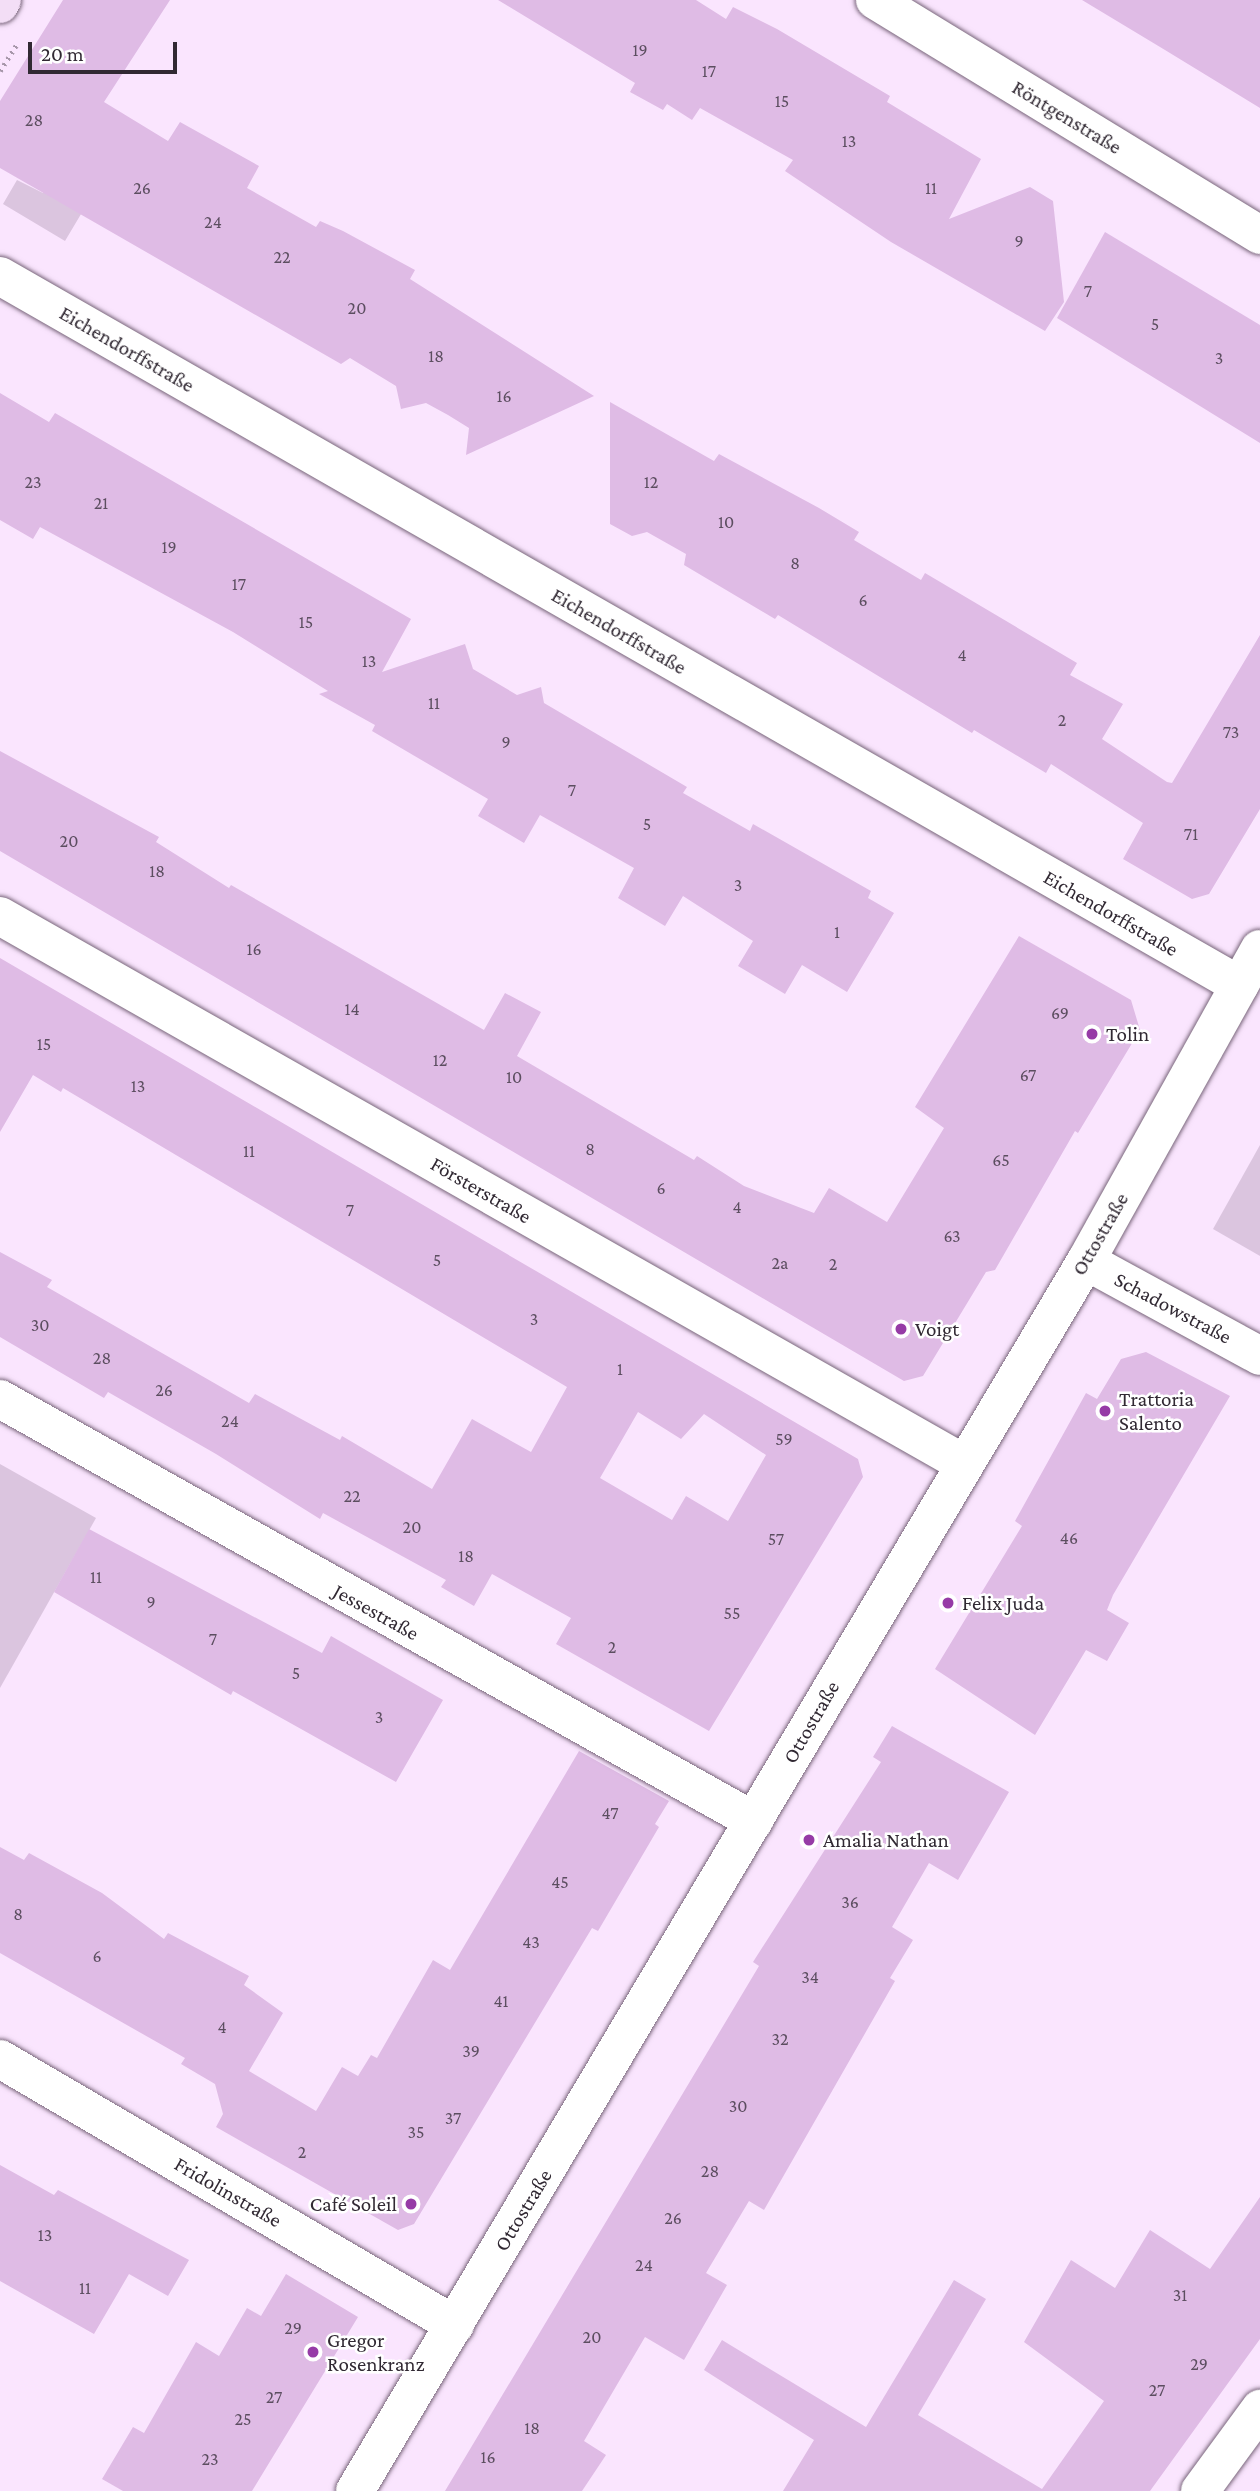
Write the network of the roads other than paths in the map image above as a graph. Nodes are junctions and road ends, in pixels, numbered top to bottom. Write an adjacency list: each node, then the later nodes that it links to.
1 (875, 0): 2 (street, Röntgenstraße)
2 (1260, 235)
3 (0, 275): 6 (street, Eichendorffstraße)
4 (0, 916): 10 (street, Försterstraße)
5 (1260, 949): 6 (street, Ottostraße)
6 (1239, 985): 7 (street, Ottostraße)
7 (1086, 1261): 8 (street, Schadowstraße); 10 (street, Ottostraße)
8 (1260, 1356)
9 (0, 1399): 11 (street, Jessestraße)
10 (963, 1463): 11 (street, Ottostraße)
11 (754, 1821): 13 (street, Ottostraße)
12 (0, 2059): 13 (street, Fridolinstraße)
13 (455, 2325): 15 (street, Ottostraße)
14 (1260, 2409): 16 (street)
15 (355, 2491)
16 (1199, 2491)

